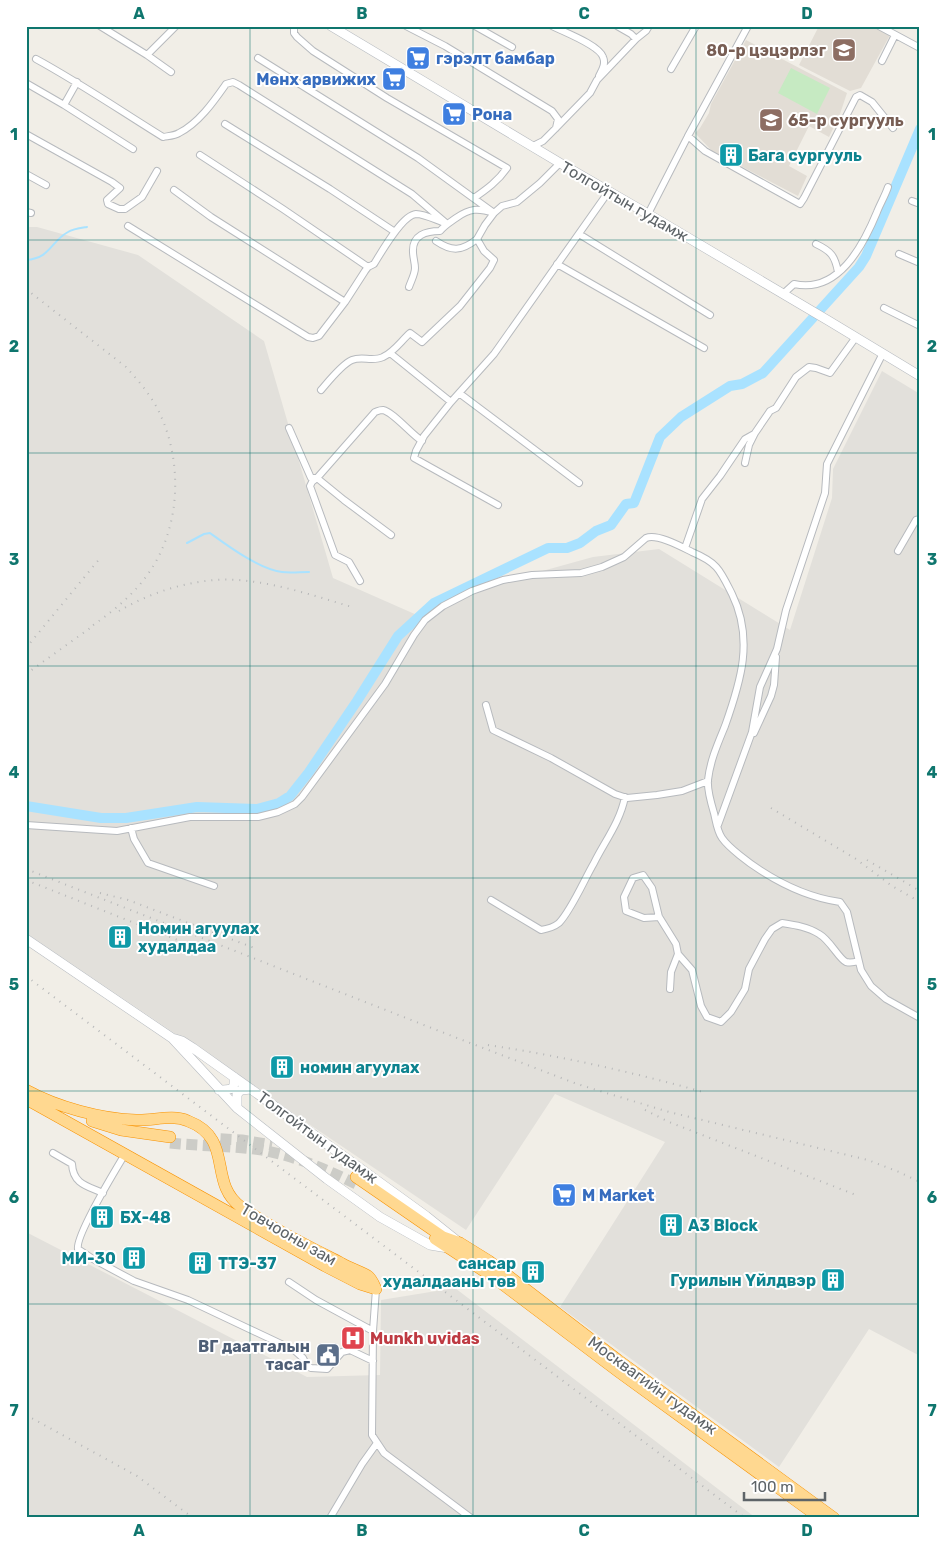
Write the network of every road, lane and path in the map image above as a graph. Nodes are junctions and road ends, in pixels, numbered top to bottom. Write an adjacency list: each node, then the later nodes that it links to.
1 (100, 26): 17 (street)
2 (176, 26): 17 (street)
3 (294, 26): 42 (street)
4 (331, 26): 32 (main road, Толгойтын гудамж)
5 (406, 26): 28 (street)
6 (475, 26): 15 (street)
7 (552, 26): 23 (street)
8 (618, 26): 14 (street)
9 (650, 26): 14 (street)
10 (696, 26): 21 (street)
11 (748, 26): 31 (street)
12 (879, 26): 13 (street)
13 (896, 35): 16 (street); 20 (street)
14 (636, 39): 23 (street)
15 (512, 47)
16 (920, 48)
17 (147, 55): 22 (street)
18 (36, 58): 24 (street)
19 (258, 58): 42 (street)
20 (882, 61)
21 (671, 69)
22 (171, 72)
23 (597, 80): 28 (street)
24 (77, 82): 26 (street); 47 (street)
25 (26, 83): 26 (street)
26 (64, 105): 33 (street)
27 (225, 124): 49 (street)
28 (556, 128): 32 (street)
29 (893, 128): 31 (street)
30 (26, 134): 36 (street)
31 (688, 136): 46 (street)
32 (532, 146): 35 (main road, Толгойтын гудамж)
33 (133, 149)
34 (200, 155): 57 (street)
35 (560, 163): 41 (main road, Толгойтын гудамж); 45 (street)
36 (157, 171)
37 (26, 174): 38 (street)
38 (46, 186)
39 (888, 187): 58 (street)
40 (174, 190): 61 (street)
41 (609, 191): 46 (main road, Толгойтын гудамж); 50 (street)
42 (474, 198): 45 (street)
43 (912, 201): 44 (street)
44 (920, 204)
45 (494, 213): 47 (street); 51 (street)
46 (648, 214): 60 (main road, Толгойтын гудамж)
47 (446, 223): 49 (street); 59 (street)
48 (128, 226): 61 (street)
49 (395, 232): 57 (street)
50 (579, 234): 55 (street); 63 (street)
51 (477, 239): 52 (street); 67 (street)
52 (436, 241)
53 (816, 244): 58 (street)
54 (899, 254): 56 (street)
55 (556, 264): 66 (street); 71 (street)
56 (920, 264)
57 (368, 267): 61 (street)
58 (838, 272): 60 (street)
59 (409, 287)
60 (786, 296): 65 (main road, Толгойтын гудамж)
61 (345, 302)
62 (884, 308): 64 (street)
63 (710, 315)
64 (920, 326)
65 (856, 337): 68 (main road, Толгойтын гудамж); 74 (street)
66 (704, 348)
67 (390, 353): 70 (street); 72 (street)
68 (883, 353): 69 (main road, Толгойтын гудамж); 85 (street)
69 (920, 376)
70 (321, 390)
71 (459, 393): 72 (street); 78 (street)
72 (451, 402): 75 (street)
73 (289, 428): 77 (street)
74 (755, 433): 76 (street); 82 (street)
75 (422, 440): 77 (street); 79 (street)
76 (745, 463)
77 (318, 478): 81 (street); 84 (street)
78 (579, 483)
79 (498, 504)
80 (920, 519): 83 (street)
81 (392, 535)
82 (685, 548): 88 (street); 92 (street)
83 (898, 551)
84 (360, 581)
85 (777, 649): 87 (street); 87 (street)
86 (486, 705): 89 (street)
87 (748, 743): 91 (street)
88 (708, 782): 89 (street); 91 (street)
89 (626, 797): 94 (street)
90 (26, 825): 92 (street)
91 (717, 826): 98 (street)
92 (130, 828): 93 (street)
93 (214, 886)
94 (491, 900)
95 (658, 915): 95 (street); 97 (street)
96 (26, 939): 101 (main road, Толгойтын гудамж)
97 (678, 954): 98 (street); 99 (street)
98 (858, 962): 100 (street)
99 (670, 989)
100 (920, 1018)
101 (172, 1038): 102 (main road, Толгойтын гудамж); 105 (main road, Толгойтын гудамж)
102 (234, 1077): 103 (main road, Толгойтын гудамж); 105 (main road)
103 (251, 1089): 108 (main road); 113 (main road, Толгойтын гудамж)
104 (26, 1090): 107 (highway, Товчооны зам)
105 (219, 1090): 108 (main road, Толгойтын гудамж)
106 (26, 1099): 109 (highway, Товчооны зам)
107 (67, 1107): 109 (highway); 116 (highway, Товчооны зам)
108 (237, 1108): 114 (main road, Толгойтын гудамж)
109 (70, 1123): 111 (highway, Товчооны зам)
110 (53, 1153): 112 (street)
111 (125, 1154): 112 (street); 116 (highway, Товчооны зам)
112 (103, 1193): 118 (street)
113 (460, 1243): 114 (highway, Москвагийн гудамж); 123 (highway, Москвагийн гудамж)
114 (448, 1248): 122 (highway, Москвагийн гудамж)
115 (289, 1282): 117 (street)
116 (376, 1289): 117 (street)
117 (373, 1331): 118 (street)
118 (373, 1361): 119 (street)
119 (377, 1443): 120 (street); 121 (street)
120 (330, 1518)
121 (471, 1518)
122 (820, 1518)
123 (834, 1518)

